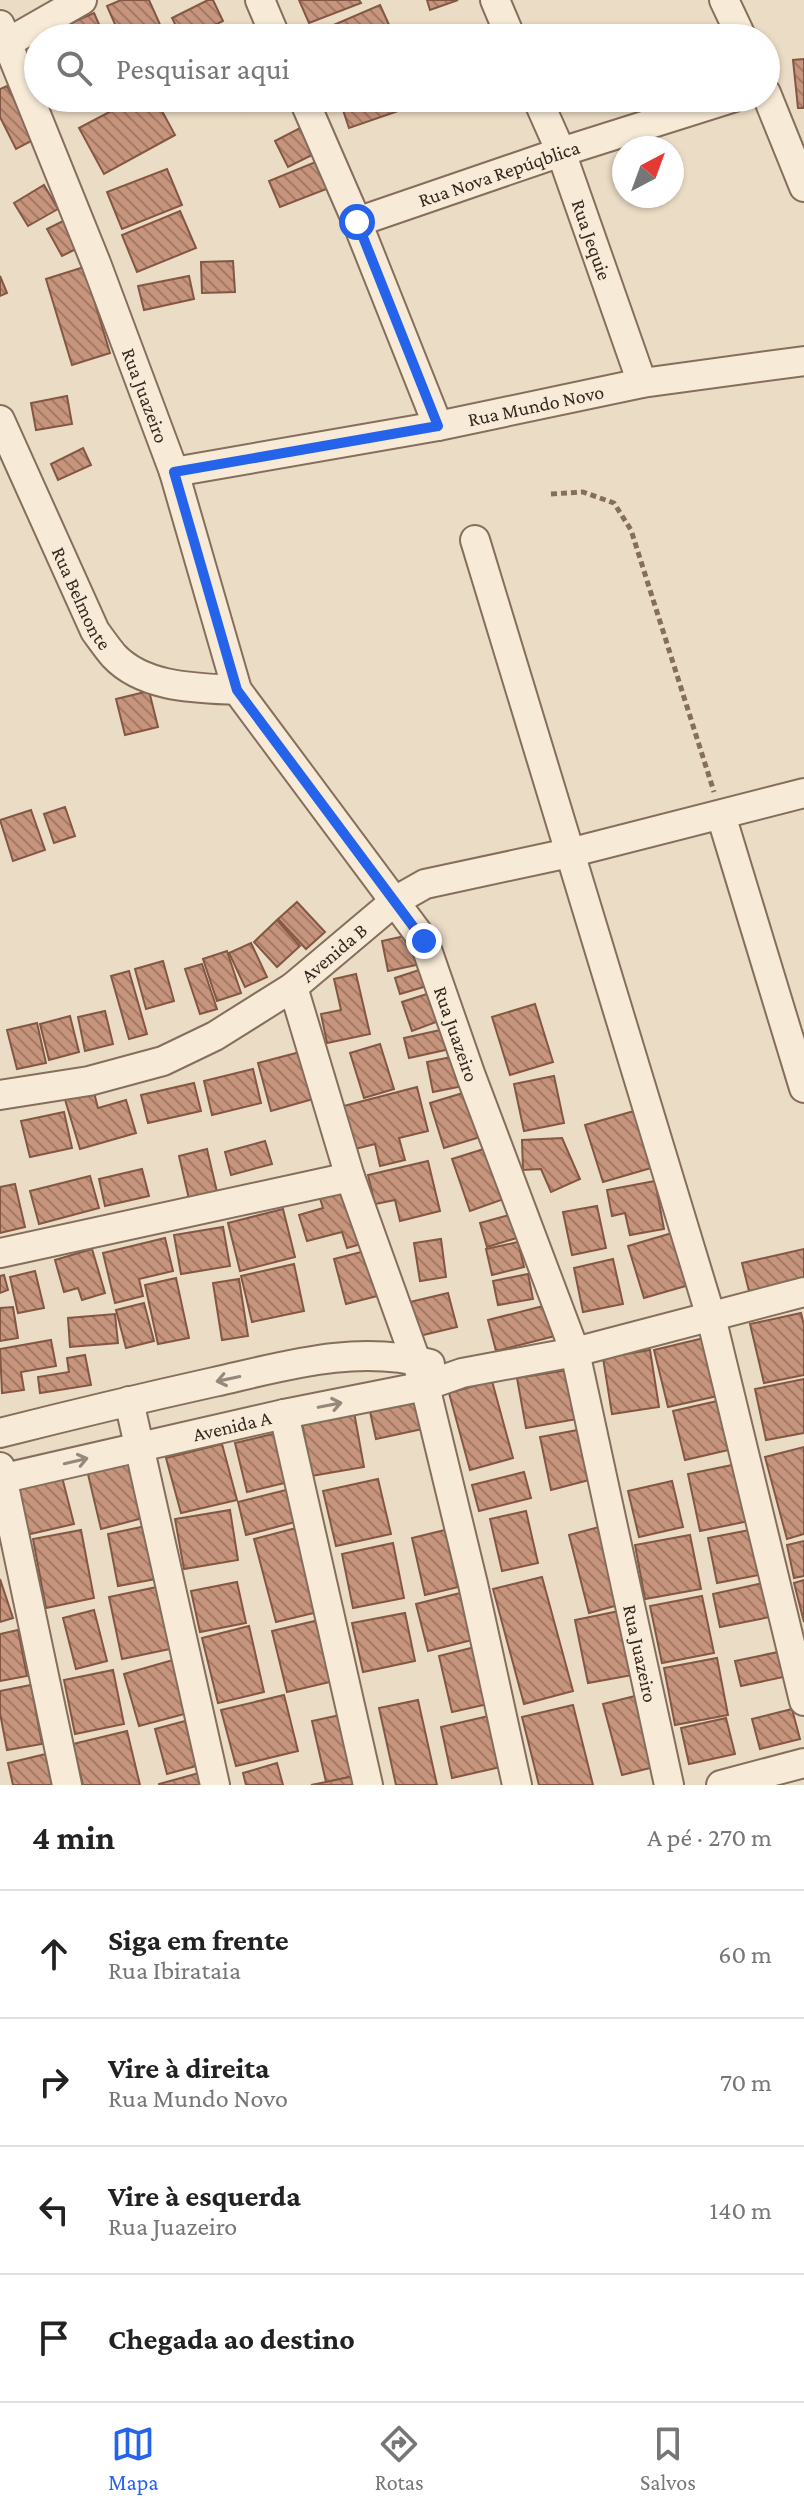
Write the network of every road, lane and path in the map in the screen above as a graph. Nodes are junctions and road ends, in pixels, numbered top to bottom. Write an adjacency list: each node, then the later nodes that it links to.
1 (82, 0): 5 (street)
2 (260, 0): 6 (street)
3 (495, 0): 7 (street)
4 (724, 0): 8 (street)
5 (32, 24)
6 (270, 24)
7 (505, 24)
8 (735, 24)
9 (24, 28): 10 (street)
10 (3, 38): 11 (street, Rua Juazeiro)
11 (24, 89)
12 (34, 112): 24 (street, Rua Juazeiro)
13 (309, 112): 19 (street)
14 (543, 112): 17 (street, Rua Jequie)
15 (688, 112): 17 (street, Rua Nova Repúqblica)
16 (774, 112): 18 (street)
17 (561, 152): 19 (street, Rua Nova Repúqblica); 21 (street, Rua Jequie)
18 (804, 187)
19 (357, 222): 23 (street)
20 (804, 361): 21 (street, Rua Mundo Novo)
21 (642, 383): 23 (street, Rua Mundo Novo)
22 (0, 420): 27 (street, Rua Belmonte)
23 (438, 426): 24 (street, Rua Mundo Novo)
24 (174, 472): 27 (street, Rua Juazeiro)
25 (551, 494): 29 (path)
26 (475, 540): 30 (street)
27 (237, 690): 31 (street, Rua Juazeiro)
28 (804, 793): 29 (street, Avenida B)
29 (721, 815): 30 (street, Avenida B); 33 (street)
30 (569, 853): 31 (street, Avenida B); 38 (street)
31 (395, 901): 32 (street, Avenida B); 39 (street, Rua Juazeiro)
32 (293, 987): 34 (street, Avenida B); 35 (street)
33 (804, 1088)
34 (0, 1095)
35 (350, 1177): 36 (street); 40 (street)
36 (0, 1253)
37 (804, 1292): 38 (street, Avenida A)
38 (711, 1317): 39 (street, Avenida A); 46 (street)
39 (575, 1352): 40 (street, Avenida A); 52 (street, Rua Juazeiro)
40 (420, 1373): 41 (street, Avenida A, one-way to 41); 42 (street, Avenida A, one-way to 40); 51 (street)
41 (129, 1401): 43 (street, Avenida A); 44 (street)
42 (284, 1414): 44 (street, Avenida A); 50 (street)
43 (0, 1433)
44 (140, 1446): 45 (street, Avenida A, one-way to 44); 49 (street)
45 (1, 1475): 48 (street)
46 (804, 1701)
47 (804, 1763): 53 (street)
48 (67, 1785)
49 (215, 1785)
50 (368, 1785)
51 (517, 1785)
52 (669, 1785)
53 (721, 1785)

